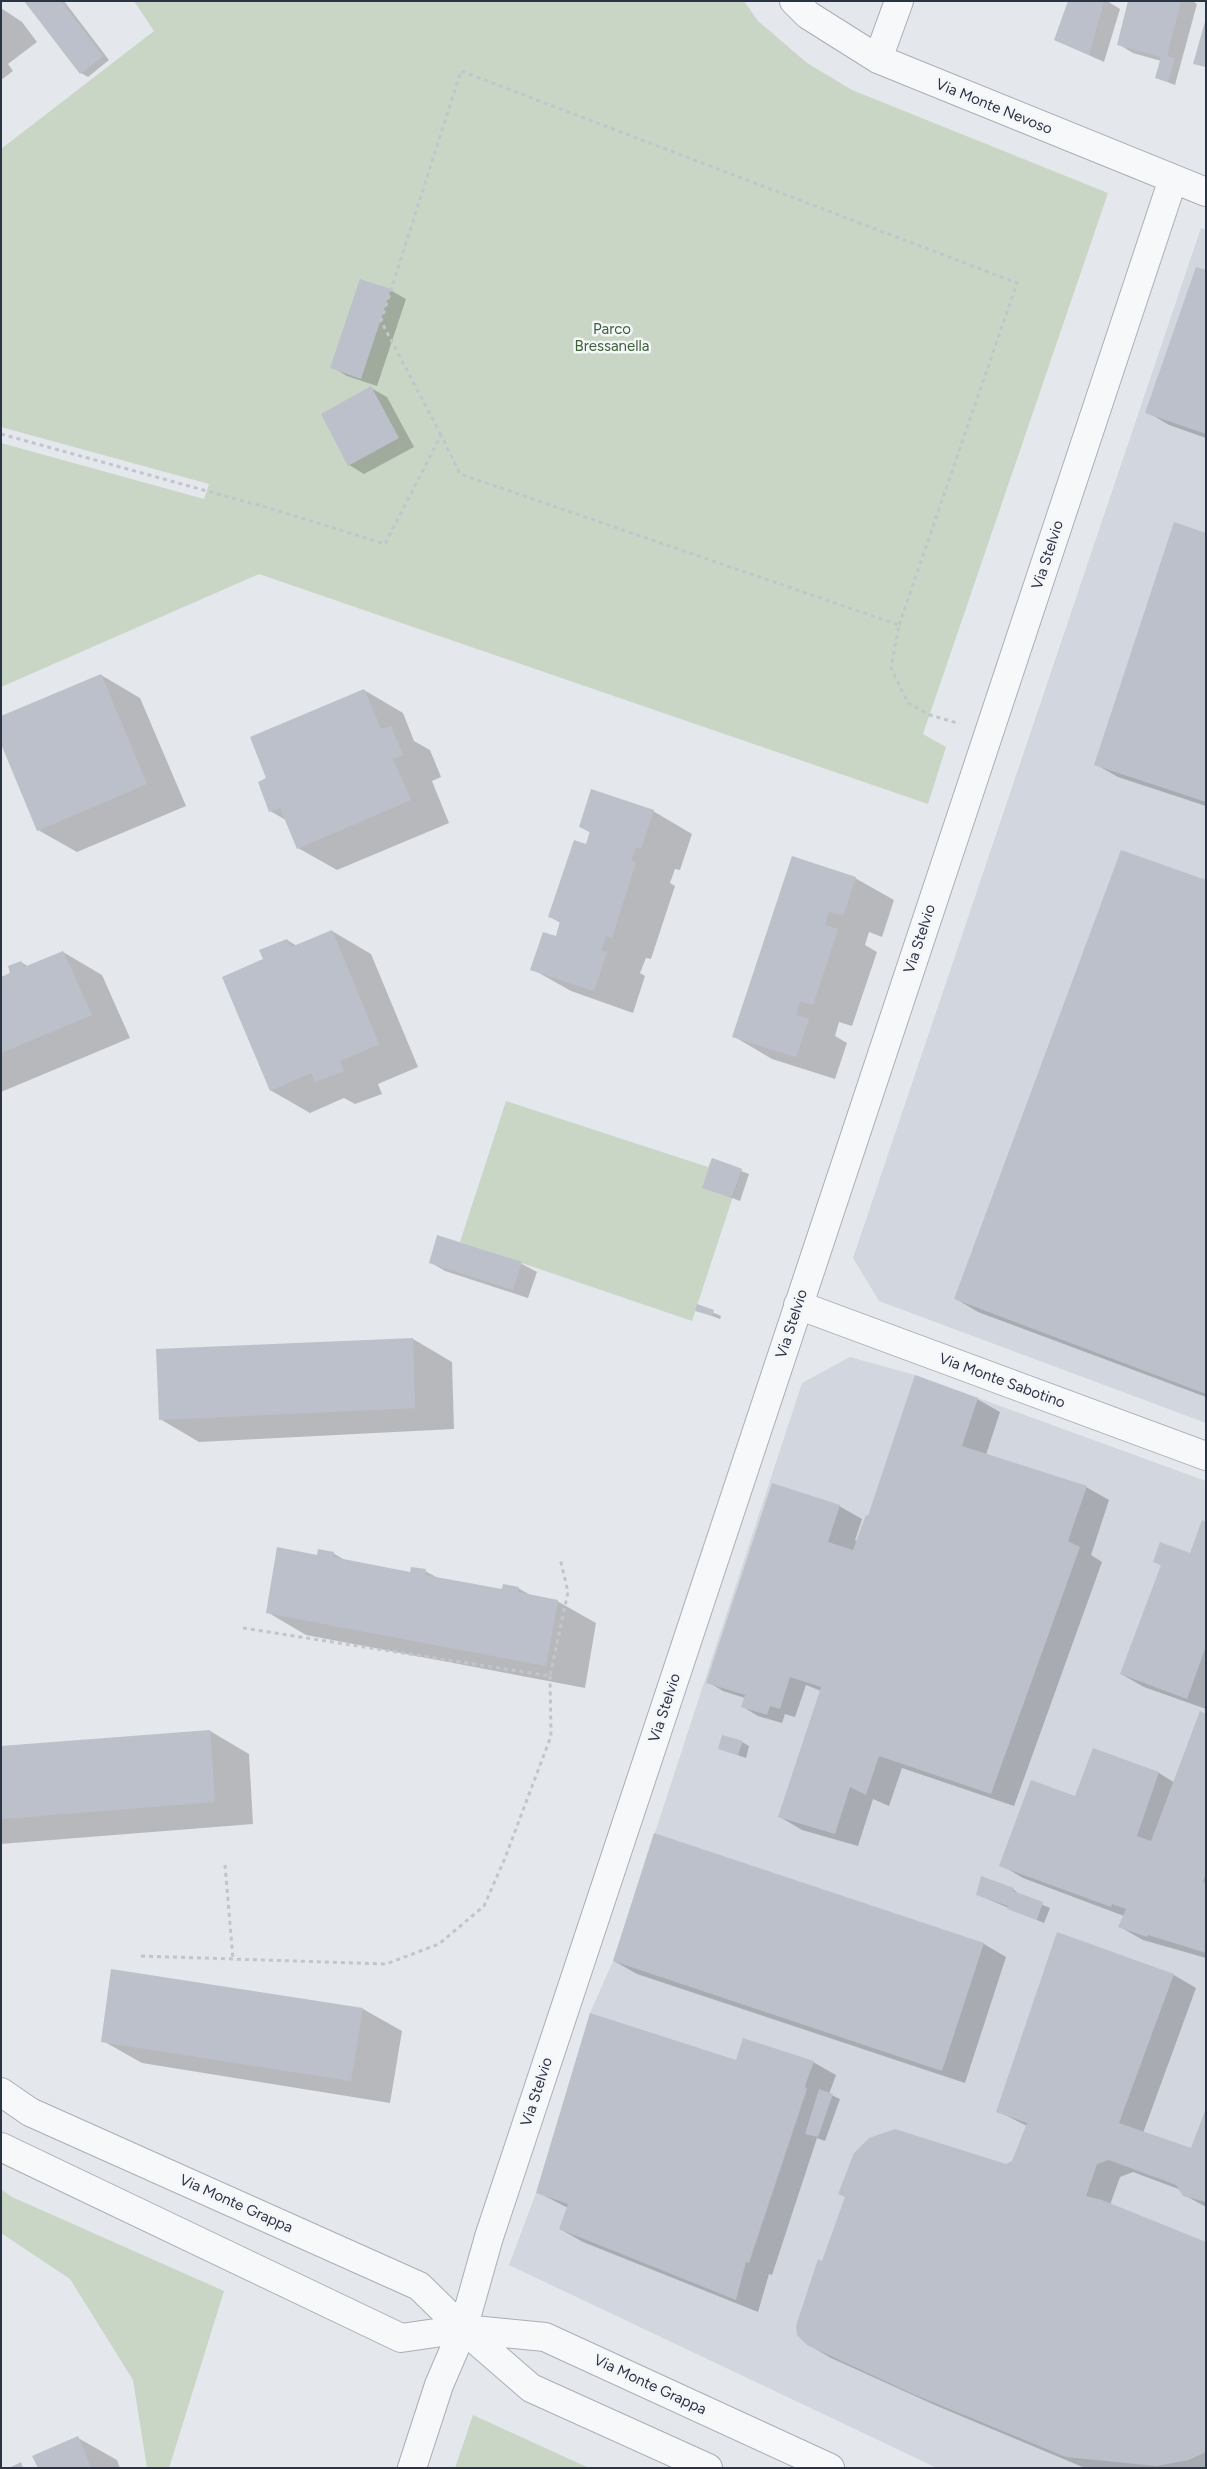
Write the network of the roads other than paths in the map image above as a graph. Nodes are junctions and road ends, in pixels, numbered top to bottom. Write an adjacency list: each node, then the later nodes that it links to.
1 (794, 1): 3 (street, Via Monte Nevoso)
2 (899, 1): 3 (street)
3 (878, 60): 4 (street, Via Monte Nevoso)
4 (1173, 179): 5 (street, Via Monte Nevoso); 6 (street, Via Stelvio)
5 (1206, 192)
6 (798, 1305): 7 (street, Via Monte Sabotino); 10 (street, Via Stelvio)
7 (1206, 1456)
8 (1, 2092): 10 (street, Via Monte Grappa)
9 (1, 2147): 10 (street, Via Monte Grappa)
10 (463, 2329): 11 (street, Via Stelvio); 12 (street, Via Monte Grappa); 13 (street, Via Monte Grappa)
11 (412, 2468)
12 (708, 2468)
13 (830, 2468)

